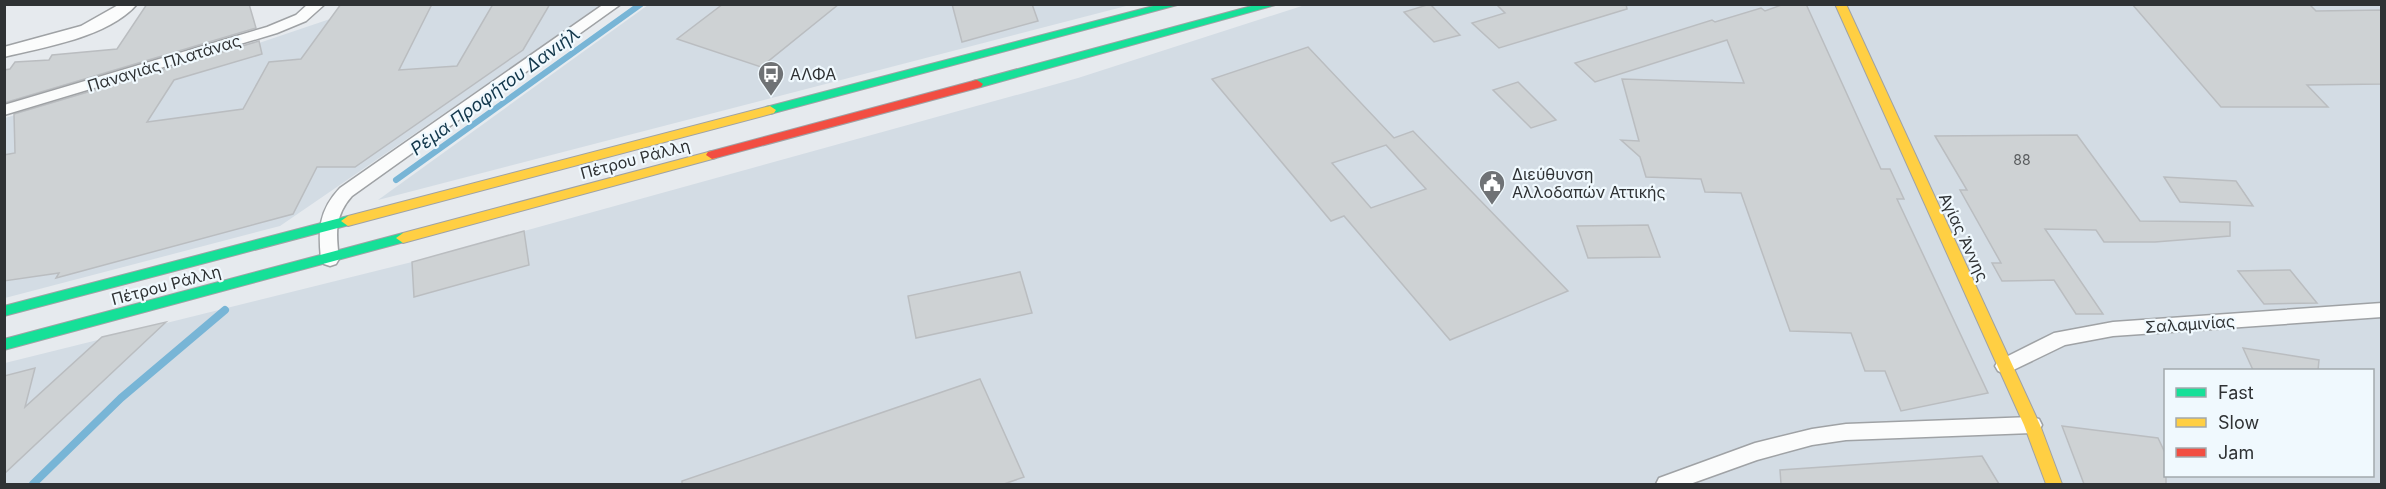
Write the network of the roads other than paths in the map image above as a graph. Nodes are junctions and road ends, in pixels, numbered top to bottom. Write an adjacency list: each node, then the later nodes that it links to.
1 (130, 4): 7 (street)
2 (318, 4): 8 (street, Παναγιάς Πλατάνας)
3 (614, 4): 9 (street)
4 (1176, 4): 9 (main road, Πέτρου Ράλλη)
5 (1274, 4): 10 (main road, Πέτρου Ράλλη)
6 (1840, 4): 14 (main road, Αγίας Άννης)
7 (4, 52)
8 (4, 110)
9 (327, 228): 10 (street); 12 (main road, Πέτρου Ράλλη)
10 (330, 259): 13 (main road, Πέτρου Ράλλη)
11 (2382, 310): 14 (street, Σαλαμινίας)
12 (4, 311)
13 (4, 345)
14 (2005, 366): 15 (main road, Αγίας Άννης)
15 (2032, 425): 16 (street); 17 (main road, Αγίας Άννης)
16 (1667, 484)
17 (2055, 484)

